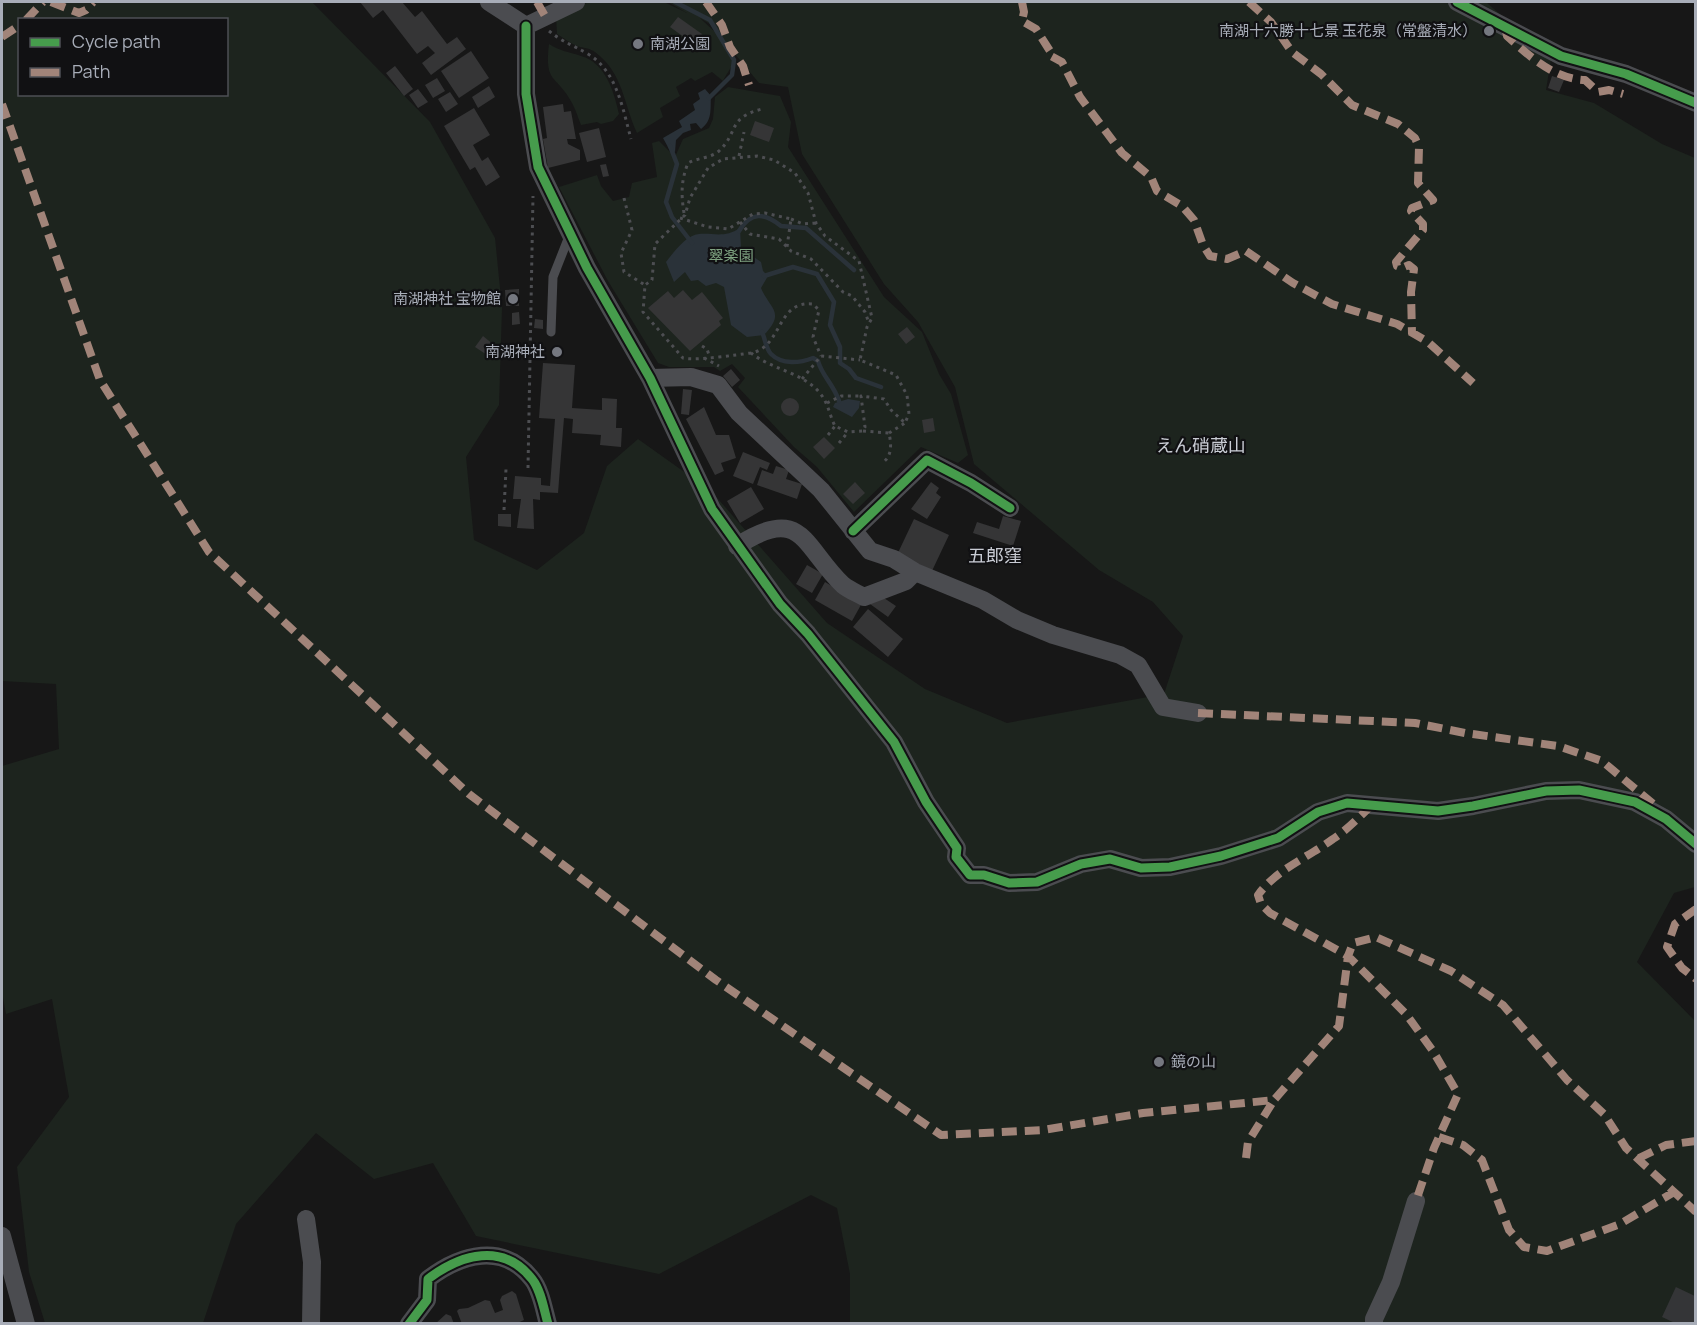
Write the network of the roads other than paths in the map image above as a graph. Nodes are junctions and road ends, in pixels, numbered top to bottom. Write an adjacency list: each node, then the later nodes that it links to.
1 (489, 2): 4 (street)
2 (576, 2): 4 (street)
3 (1457, 2): 5 (street)
4 (531, 23): 6 (street)
5 (1695, 103)
6 (570, 234): 7 (lane); 8 (street)
7 (551, 332)
8 (650, 378): 10 (street); 11 (street)
9 (1010, 508): 10 (street)
10 (853, 531): 12 (street)
11 (737, 546): 12 (street); 14 (street)
12 (915, 572): 13 (street)
13 (1198, 713)
14 (1695, 844)
15 (1416, 1201): 22 (street)
16 (306, 1219): 19 (street)
17 (2, 1236): 18 (street)
18 (26, 1323)
19 (311, 1323)
20 (409, 1323): 21 (street)
21 (548, 1323)
22 (1374, 1323)

